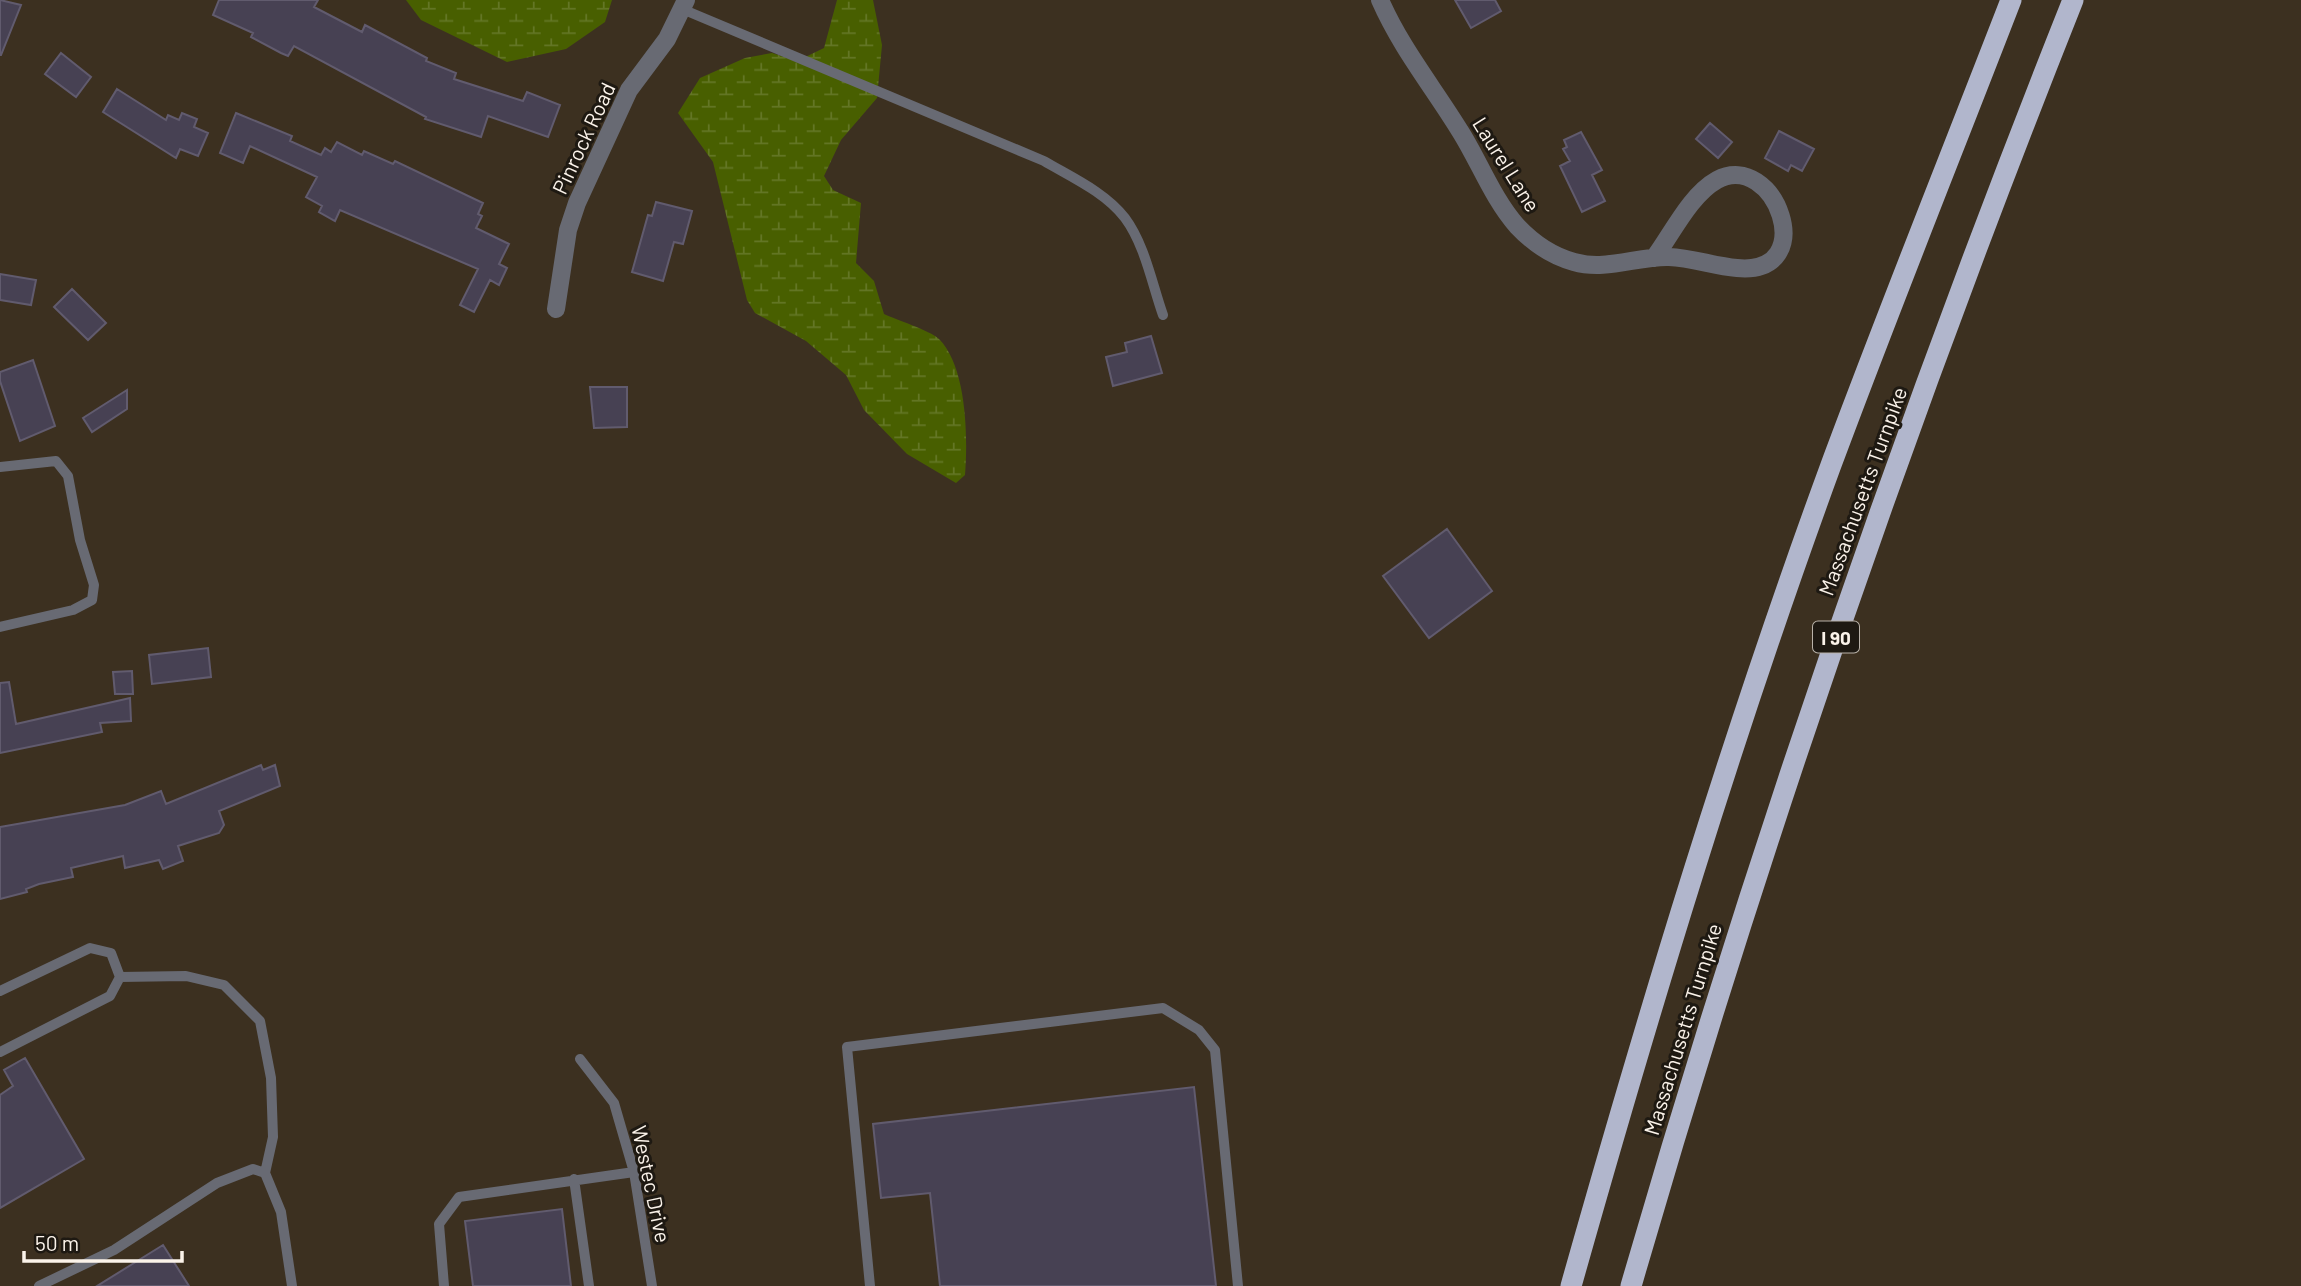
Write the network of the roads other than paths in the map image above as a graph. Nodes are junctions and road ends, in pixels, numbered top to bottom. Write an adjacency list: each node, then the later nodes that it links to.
1 (1380, 0): 5 (street, Laurel Lane)
2 (2011, 0): 24 (highway, Massachusetts Turnpike)
3 (2073, 0): 25 (highway, Massachusetts Turnpike / I 90)
4 (684, 4): 6 (street, Pinrock Road); 7 (lane)
5 (1654, 258): 5 (street, Laurel Lane)
6 (556, 309)
7 (1163, 315)
8 (0, 467): 9 (lane)
9 (0, 627)
10 (120, 977): 11 (lane); 12 (lane); 15 (lane)
11 (0, 991)
12 (0, 1052)
13 (580, 1059): 14 (lane, Westec Drive)
14 (634, 1172): 16 (lane); 21 (lane, Westec Drive)
15 (265, 1173): 17 (lane); 18 (lane)
16 (574, 1179): 19 (lane); 20 (lane)
17 (39, 1286)
18 (292, 1286)
19 (444, 1286)
20 (589, 1286)
21 (652, 1286)
22 (870, 1286): 23 (lane)
23 (1238, 1286)
24 (1571, 1286)
25 (1631, 1286)

